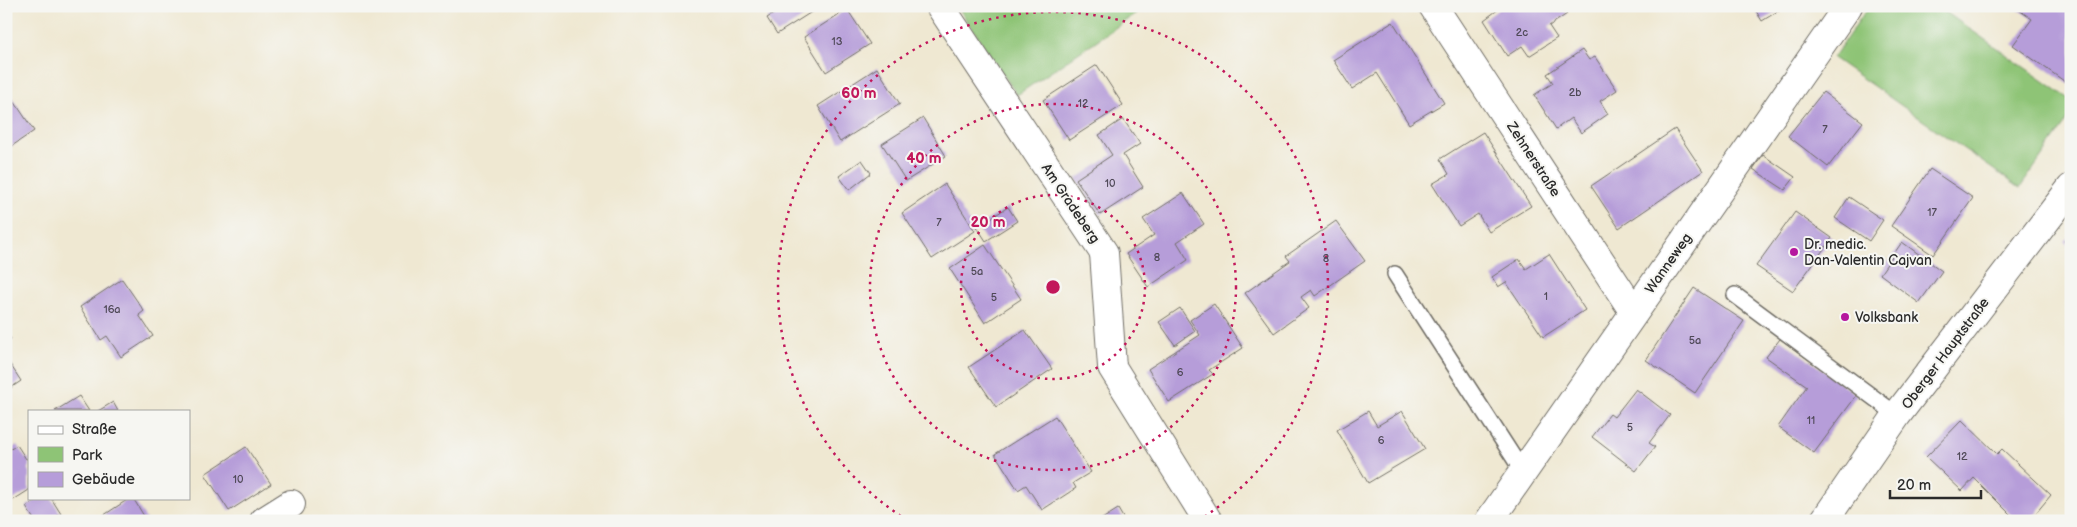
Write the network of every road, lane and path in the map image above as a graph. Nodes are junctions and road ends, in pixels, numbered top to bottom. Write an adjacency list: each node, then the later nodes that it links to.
1 (940, 6): 12 (street, Am Gradeberg)
2 (1433, 6): 7 (street, Zehnerstraße)
3 (1848, 6): 7 (street, Wanneweg)
4 (2071, 188): 8 (street, Oberger Hauptstraße)
5 (1395, 274): 9 (lane)
6 (1735, 295): 8 (lane)
7 (1634, 312): 9 (street, Wanneweg)
8 (1897, 415): 14 (street, Oberger Hauptstraße)
9 (1523, 472): 13 (street, Wanneweg)
10 (290, 504): 11 (street)
11 (264, 521)
12 (1208, 521)
13 (1489, 521)
14 (1824, 521)

